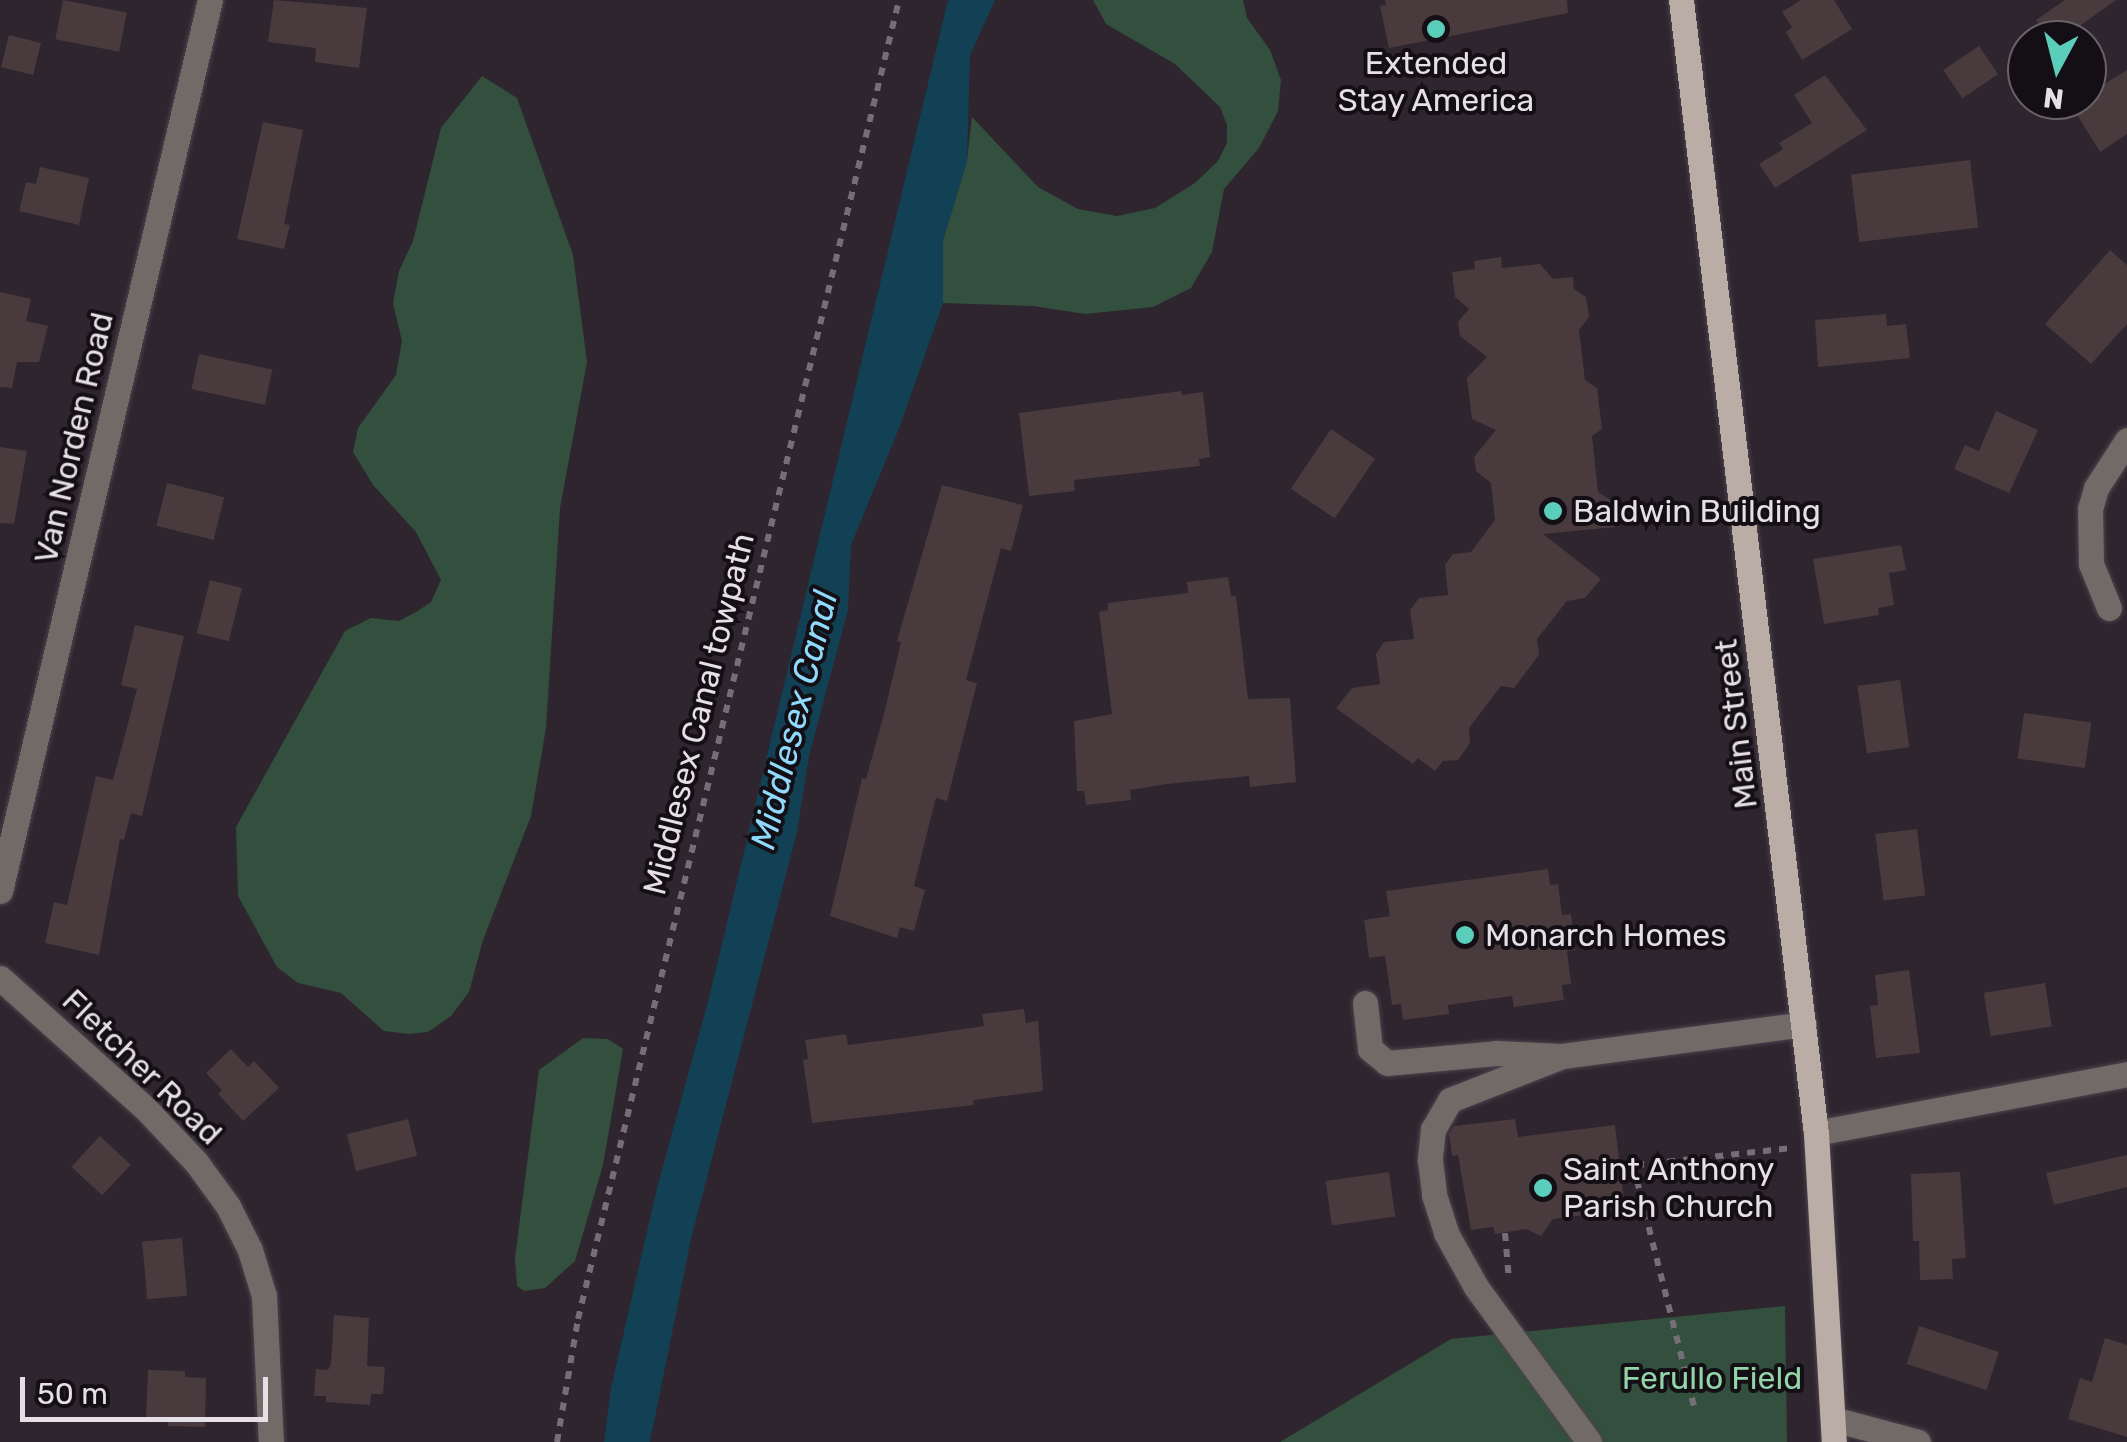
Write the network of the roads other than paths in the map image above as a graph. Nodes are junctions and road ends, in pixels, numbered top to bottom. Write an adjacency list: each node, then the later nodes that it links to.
1 (210, 0): 5 (street, Van Norden Road)
2 (1681, 0): 8 (main road, Main Street)
3 (2127, 440): 4 (street)
4 (2109, 608)
5 (0, 890)
6 (0, 978): 13 (street, Fletcher Road)
7 (1365, 1003): 9 (street)
8 (1804, 1024): 9 (street); 11 (main road, Main Street)
9 (1562, 1056): 14 (street)
10 (2127, 1074): 11 (street)
11 (1816, 1139): 12 (main road, Main Street)
12 (1834, 1431): 15 (street)
13 (272, 1442)
14 (1589, 1442)
15 (1918, 1442)

